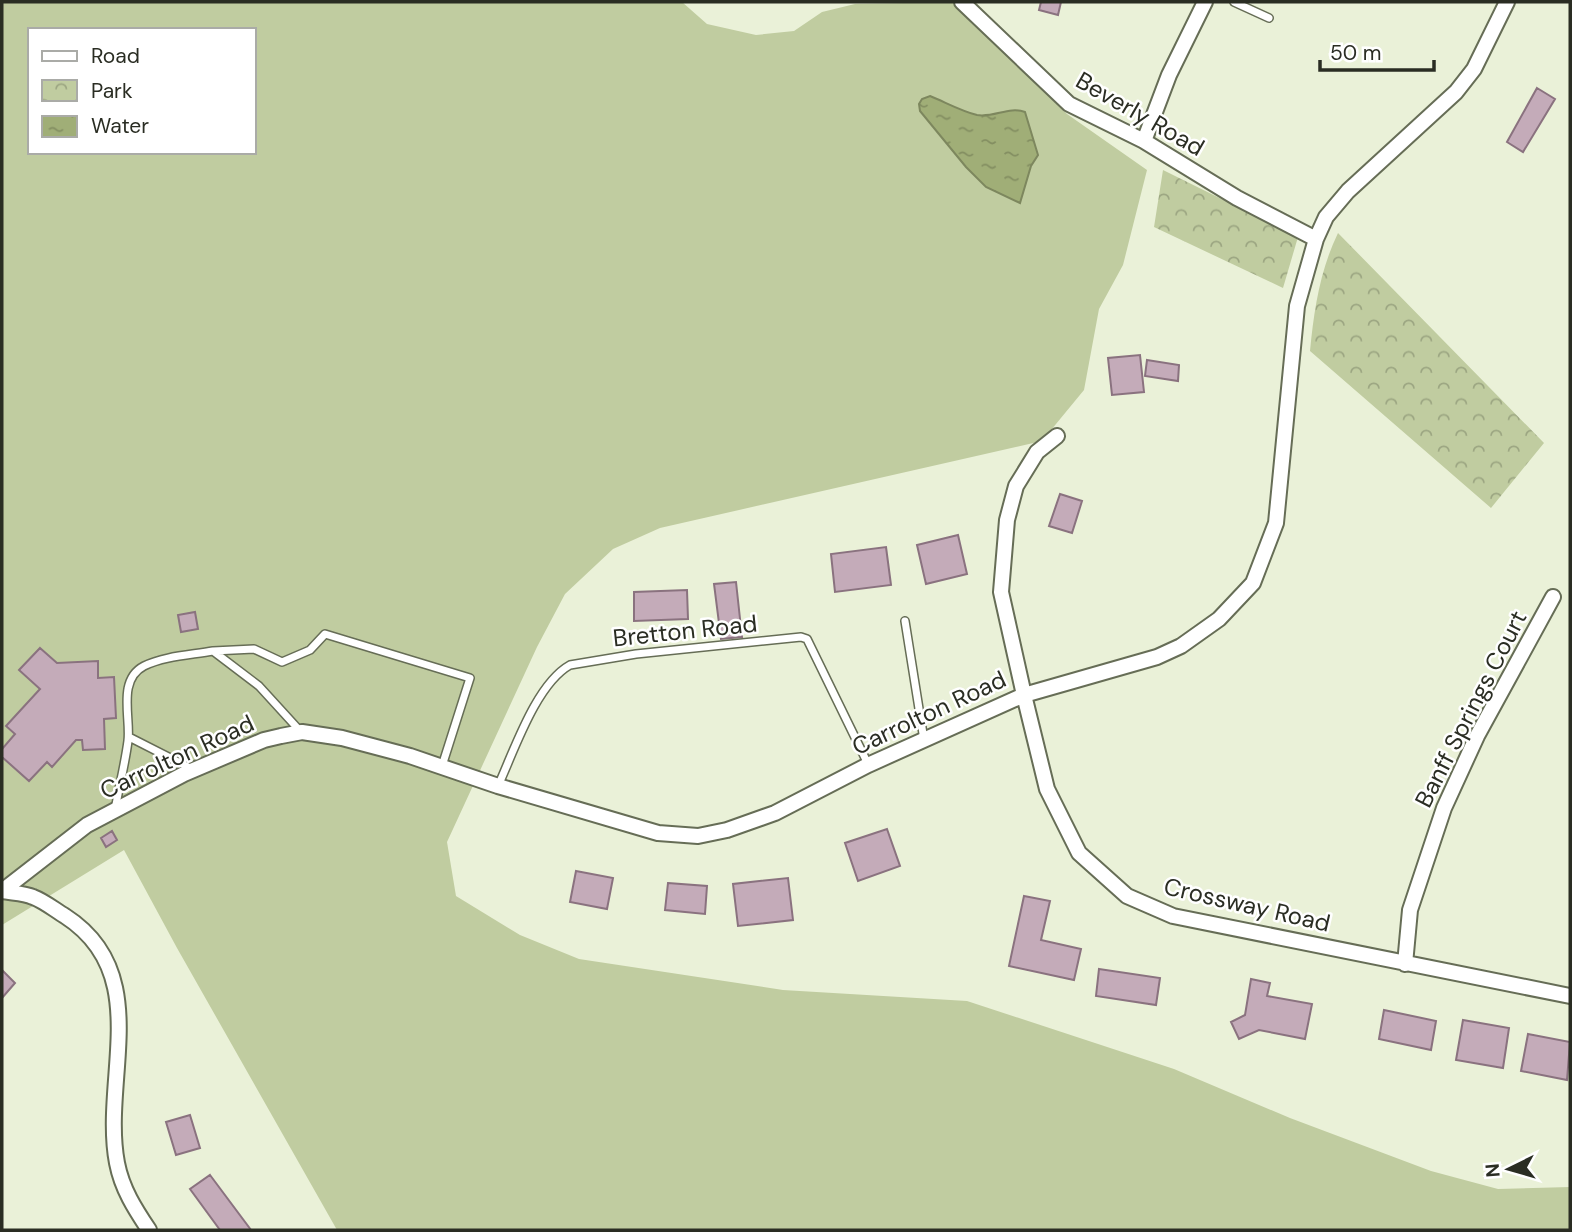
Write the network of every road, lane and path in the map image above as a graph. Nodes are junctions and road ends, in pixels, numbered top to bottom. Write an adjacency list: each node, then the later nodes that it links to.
1 (962, 2): 6 (street, Beverly Road)
2 (1205, 2): 6 (street)
3 (1234, 2): 5 (lane)
4 (1507, 2): 7 (street, Carrolton Road)
5 (1269, 18)
6 (1144, 141): 7 (street, Beverly Road)
7 (1316, 239): 12 (street, Carrolton Road)
8 (1057, 436): 12 (street, Crossway Road)
9 (1553, 597): 22 (street, Banff Springs Court)
10 (905, 621): 15 (lane)
11 (213, 651): 13 (lane); 14 (lane); 17 (lane)
12 (1024, 695): 15 (street, Carrolton Road); 22 (street, Crossway Road)
13 (302, 732): 17 (street, Carrolton Road); 18 (street, Carrolton Road)
14 (129, 737): 18 (lane); 20 (lane)
15 (924, 740): 16 (street, Carrolton Road)
16 (868, 765): 19 (street, Carrolton Road); 19 (lane, Bretton Road)
17 (442, 766): 19 (street, Carrolton Road)
18 (194, 770): 20 (street, Carrolton Road)
19 (498, 786)
20 (115, 810): 21 (street, Carrolton Road)
21 (2, 891): 24 (street)
22 (1405, 964): 23 (street, Crossway Road)
23 (1570, 996)
24 (149, 1230)

